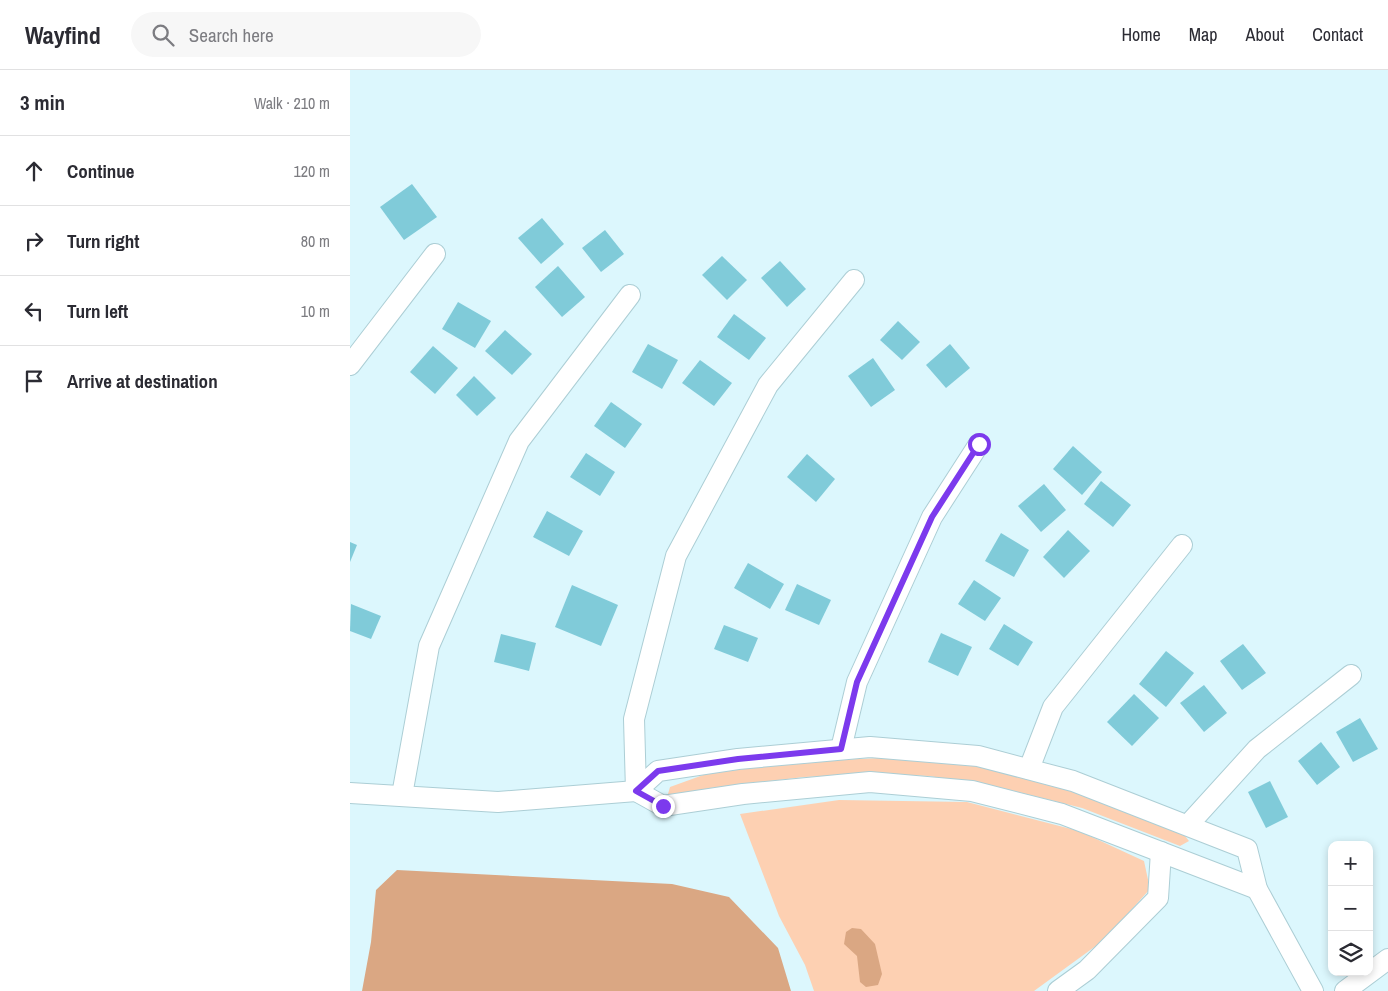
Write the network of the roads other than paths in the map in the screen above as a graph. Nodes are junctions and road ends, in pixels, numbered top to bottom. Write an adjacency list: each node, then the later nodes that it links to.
1 (435, 254): 4 (street)
2 (854, 280): 10 (street)
3 (630, 295): 12 (street)
4 (350, 365)
5 (979, 444): 8 (street)
6 (1182, 545): 9 (street)
7 (1351, 675): 13 (street)
8 (841, 749): 9 (street); 10 (street)
9 (1029, 769): 13 (street)
10 (636, 791): 12 (street); 14 (street)
11 (350, 793): 12 (street)
12 (402, 795)
13 (1188, 825): 15 (street)
14 (1162, 852): 15 (street); 17 (street)
15 (1257, 889): 18 (street)
16 (1388, 959): 19 (street)
17 (1058, 991)
18 (1313, 991)
19 (1345, 991)

